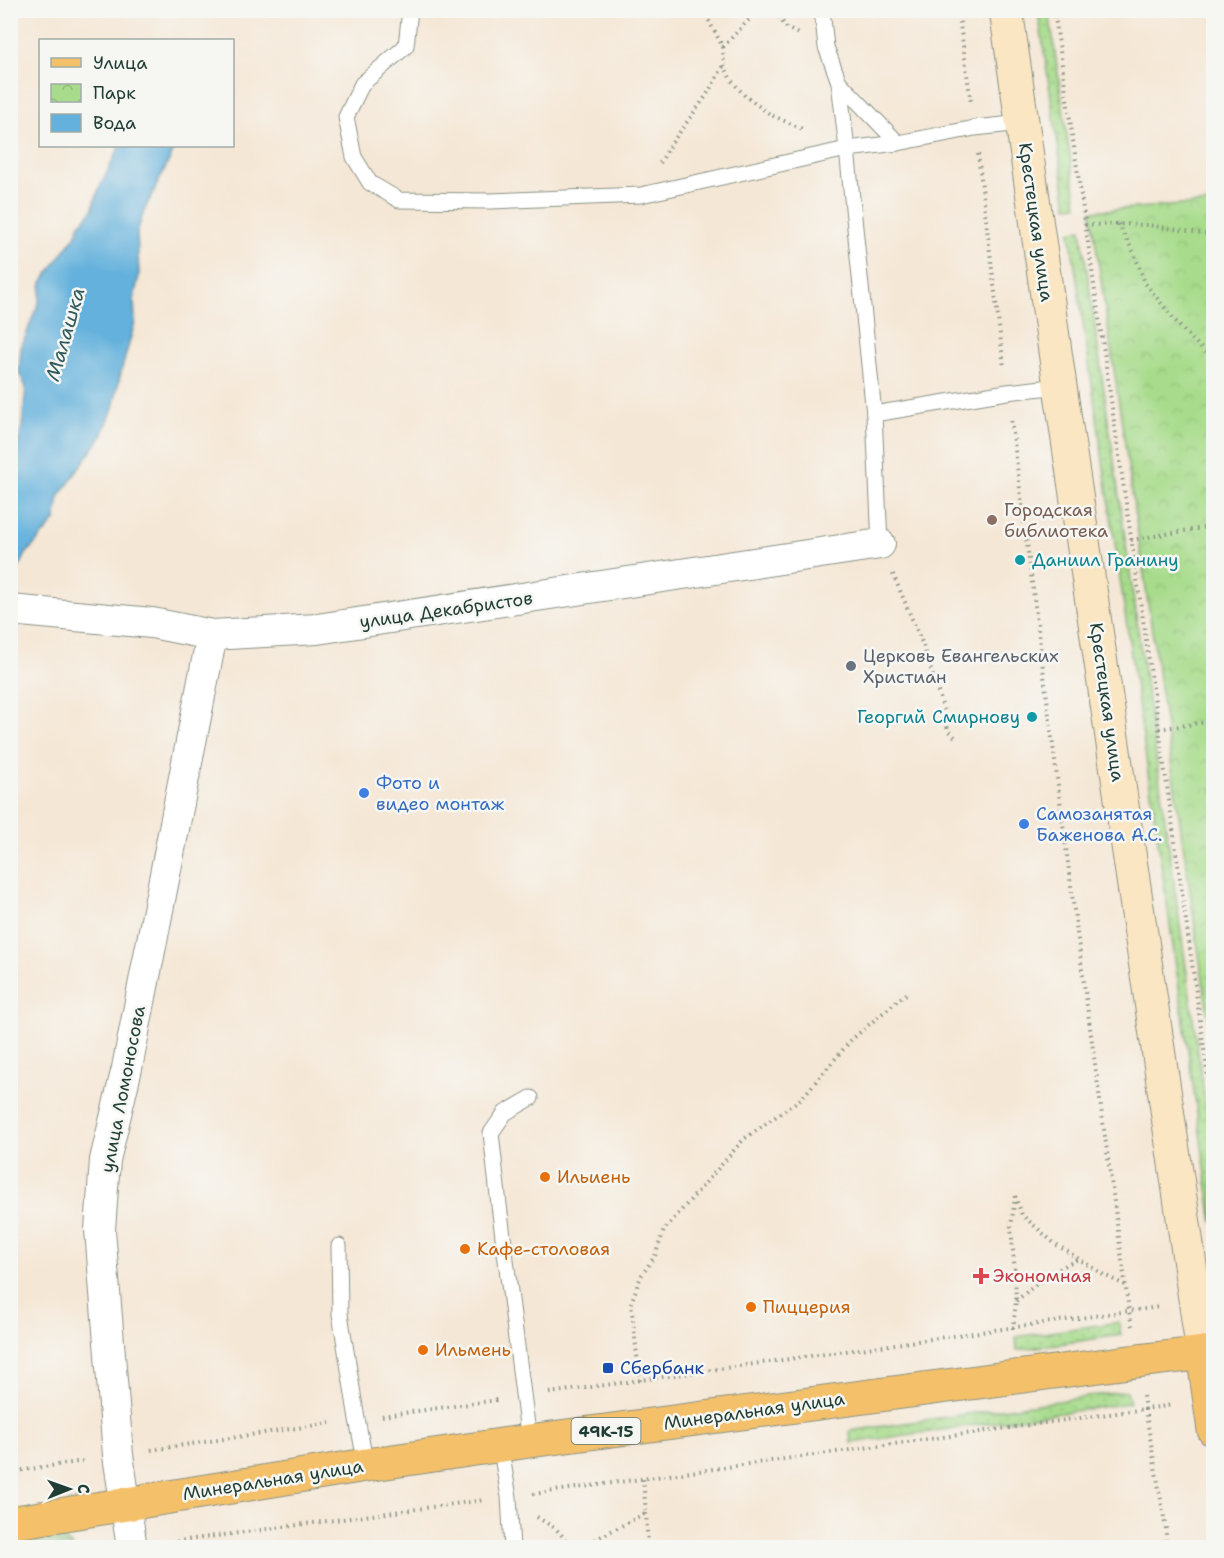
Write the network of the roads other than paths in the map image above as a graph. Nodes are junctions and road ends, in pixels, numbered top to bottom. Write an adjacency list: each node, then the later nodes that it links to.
1 (410, 10): 7 (lane)
2 (822, 10): 4 (lane)
3 (1006, 10): 5 (main road, Крестецкая улица)
4 (839, 82): 6 (lane); 7 (lane)
5 (1023, 123): 6 (lane); 8 (main road, Крестецкая улица)
6 (898, 143): 7 (lane)
7 (847, 149): 9 (lane)
8 (1060, 386): 9 (lane); 15 (main road, Крестецкая улица)
9 (874, 414): 10 (lane)
10 (880, 544): 12 (street, улица Декабристов)
11 (10, 610): 12 (street, улица Декабристов)
12 (212, 634): 19 (street, улица Ломоносова)
13 (531, 1098): 17 (lane)
14 (339, 1246): 18 (lane)
15 (1208, 1353): 16 (main road, Крестецкая улица); 17 (main road, Минеральная улица / 49К-15)
16 (1214, 1430)
17 (515, 1443): 18 (main road, Минеральная улица / 49К-15); 22 (lane)
18 (366, 1465): 19 (main road, Минеральная улица / 49К-15)
19 (124, 1504): 20 (main road, Минеральная улица / 49К-15); 21 (street, улица Ломоносова)
20 (10, 1522)
21 (132, 1548)
22 (512, 1548)

